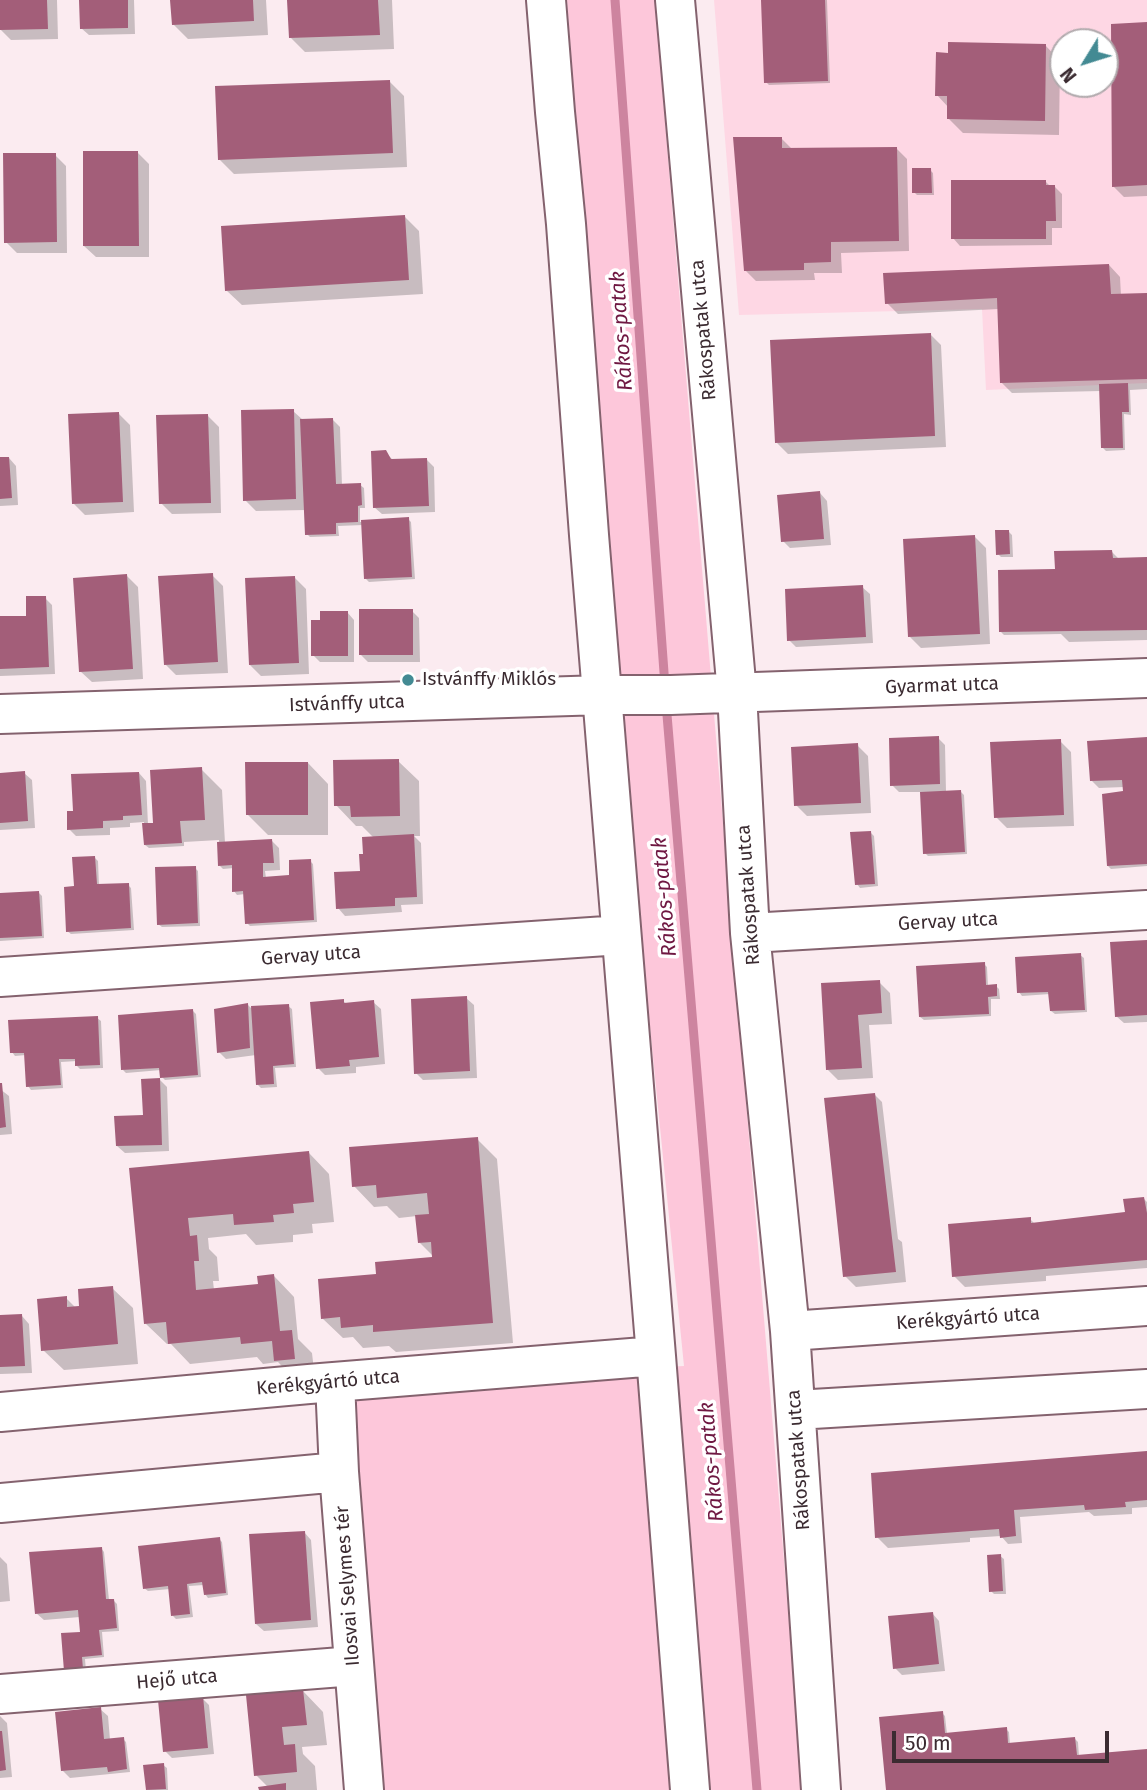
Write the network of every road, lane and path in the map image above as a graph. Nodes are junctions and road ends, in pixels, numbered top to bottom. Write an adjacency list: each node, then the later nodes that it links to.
1 (546, 0): 5 (street)
2 (675, 0): 4 (street, Rákospatak utca)
3 (1147, 678): 4 (street, Gyarmat utca)
4 (737, 693): 5 (street, Istvánffy utca); 8 (street, Rákospatak utca)
5 (603, 695): 6 (street, Istvánffy utca); 9 (street)
6 (0, 714)
7 (1147, 910): 8 (street, Gervay utca)
8 (750, 933): 12 (street, Rákospatak utca)
9 (621, 935): 10 (street, Gervay utca); 13 (street)
10 (0, 977)
11 (1147, 1306): 12 (street, Kerékgyártó utca)
12 (790, 1331): 16 (street, Rákospatak utca)
13 (656, 1356): 14 (street, Kerékgyártó utca); 23 (street)
14 (335, 1382): 17 (street, Kerékgyártó utca); 18 (street, Ilosvai Selymes tér)
15 (1147, 1389): 16 (street)
16 (796, 1410): 24 (street, Rákospatak utca)
17 (0, 1412)
18 (339, 1472): 19 (street); 20 (street, Ilosvai Selymes tér)
19 (0, 1503)
20 (354, 1666): 21 (street, Hejő utca); 22 (street, Ilosvai Selymes tér)
21 (0, 1694)
22 (364, 1790)
23 (690, 1790)
24 (821, 1790)

